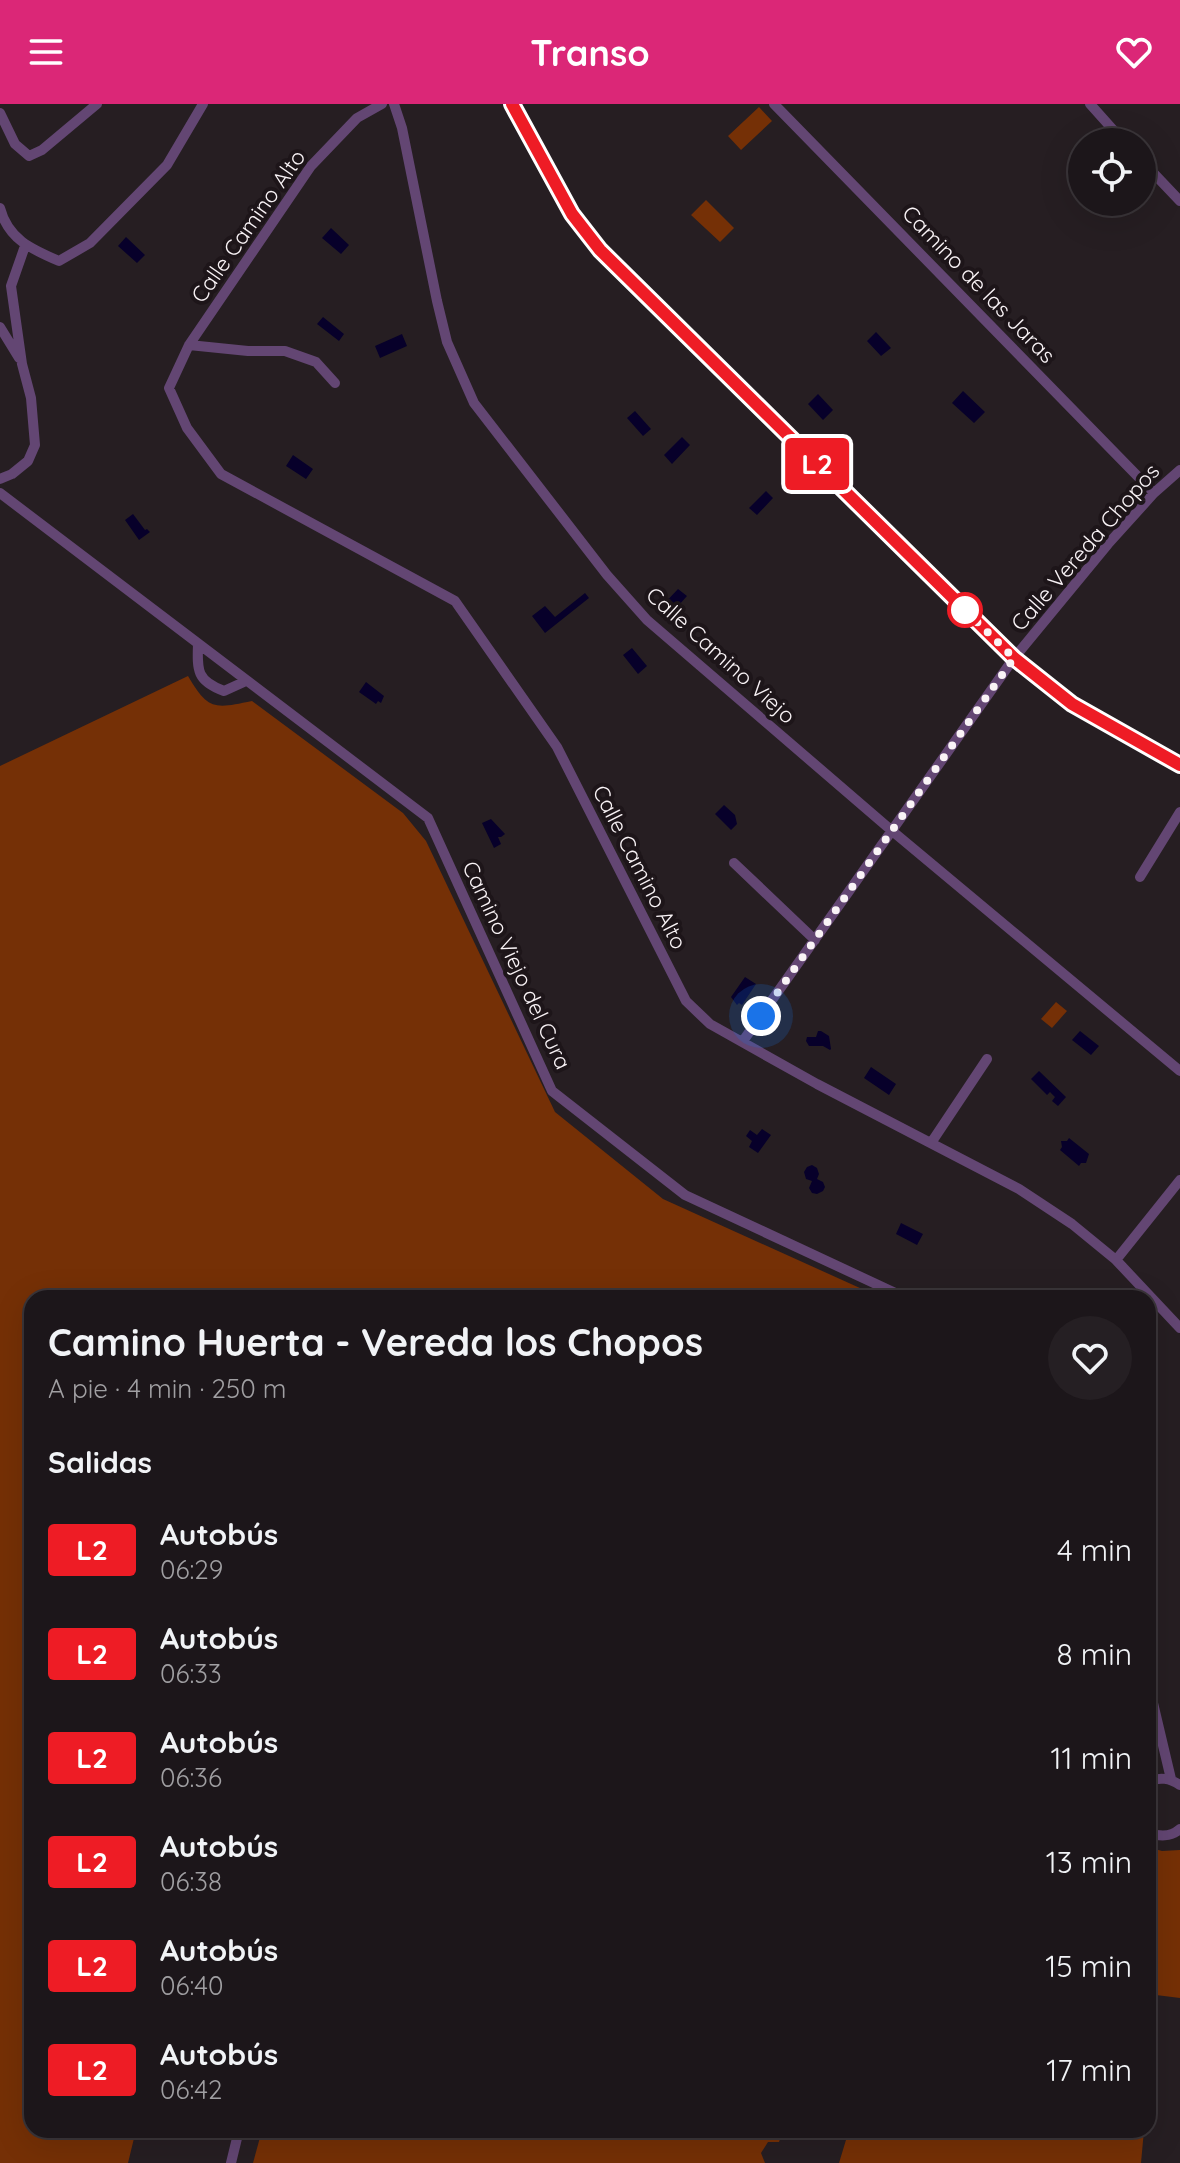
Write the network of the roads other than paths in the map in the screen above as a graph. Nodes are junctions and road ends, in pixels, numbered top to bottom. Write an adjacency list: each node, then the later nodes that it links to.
1 (97, 104): 8 (street)
2 (203, 104): 13 (street)
3 (382, 104): 15 (street, Calle Camino Alto)
4 (394, 104): 27 (street, Calle Camino Viejo)
5 (512, 104): 23 (street)
6 (774, 104): 21 (street, Camino de las Jaras)
7 (1090, 104): 9 (street)
8 (0, 113)
9 (1111, 128)
10 (1156, 176): 11 (street)
11 (1180, 201)
12 (0, 208): 13 (street)
13 (25, 246): 16 (street)
14 (0, 327): 16 (street)
15 (189, 345): 17 (street); 31 (street, Calle Camino Alto)
16 (22, 364): 19 (street)
17 (335, 383)
18 (1180, 470): 21 (street, Calle Vereda Chopos)
19 (0, 479)
20 (0, 493): 22 (street, Camino Viejo del Cura)
21 (1154, 493): 23 (street, Calle Vereda Chopos)
22 (198, 644): 24 (street, Camino Viejo del Cura); 24 (street)
23 (1014, 658): 25 (street); 27 (street, Calle Vereda Chopos)
24 (246, 681): 37 (street, Camino Viejo del Cura)
25 (1180, 765)
26 (1180, 812): 29 (street)
27 (891, 830): 30 (street, Calle Vereda Chopos); 33 (street, Calle Camino Viejo)
28 (734, 863): 30 (street)
29 (1140, 877)
30 (815, 940): 31 (street, Calle Vereda Chopos)
31 (743, 1041): 34 (street, Calle Camino Alto)
32 (987, 1059): 34 (street)
33 (1180, 1071)
34 (931, 1143): 36 (street, Calle Camino Alto)
35 (1180, 1180): 36 (street)
36 (1116, 1260): 38 (street, Calle Camino Alto)
37 (889, 1290)
38 (1144, 1290)
39 (1156, 1302): 40 (street, Calle Camino Alto)
40 (1180, 1328)
41 (1156, 1712): 42 (street)
42 (1175, 1782)
43 (1180, 1829): 44 (street)
44 (1156, 1835)
45 (237, 2138): 46 (street)
46 (231, 2163)

